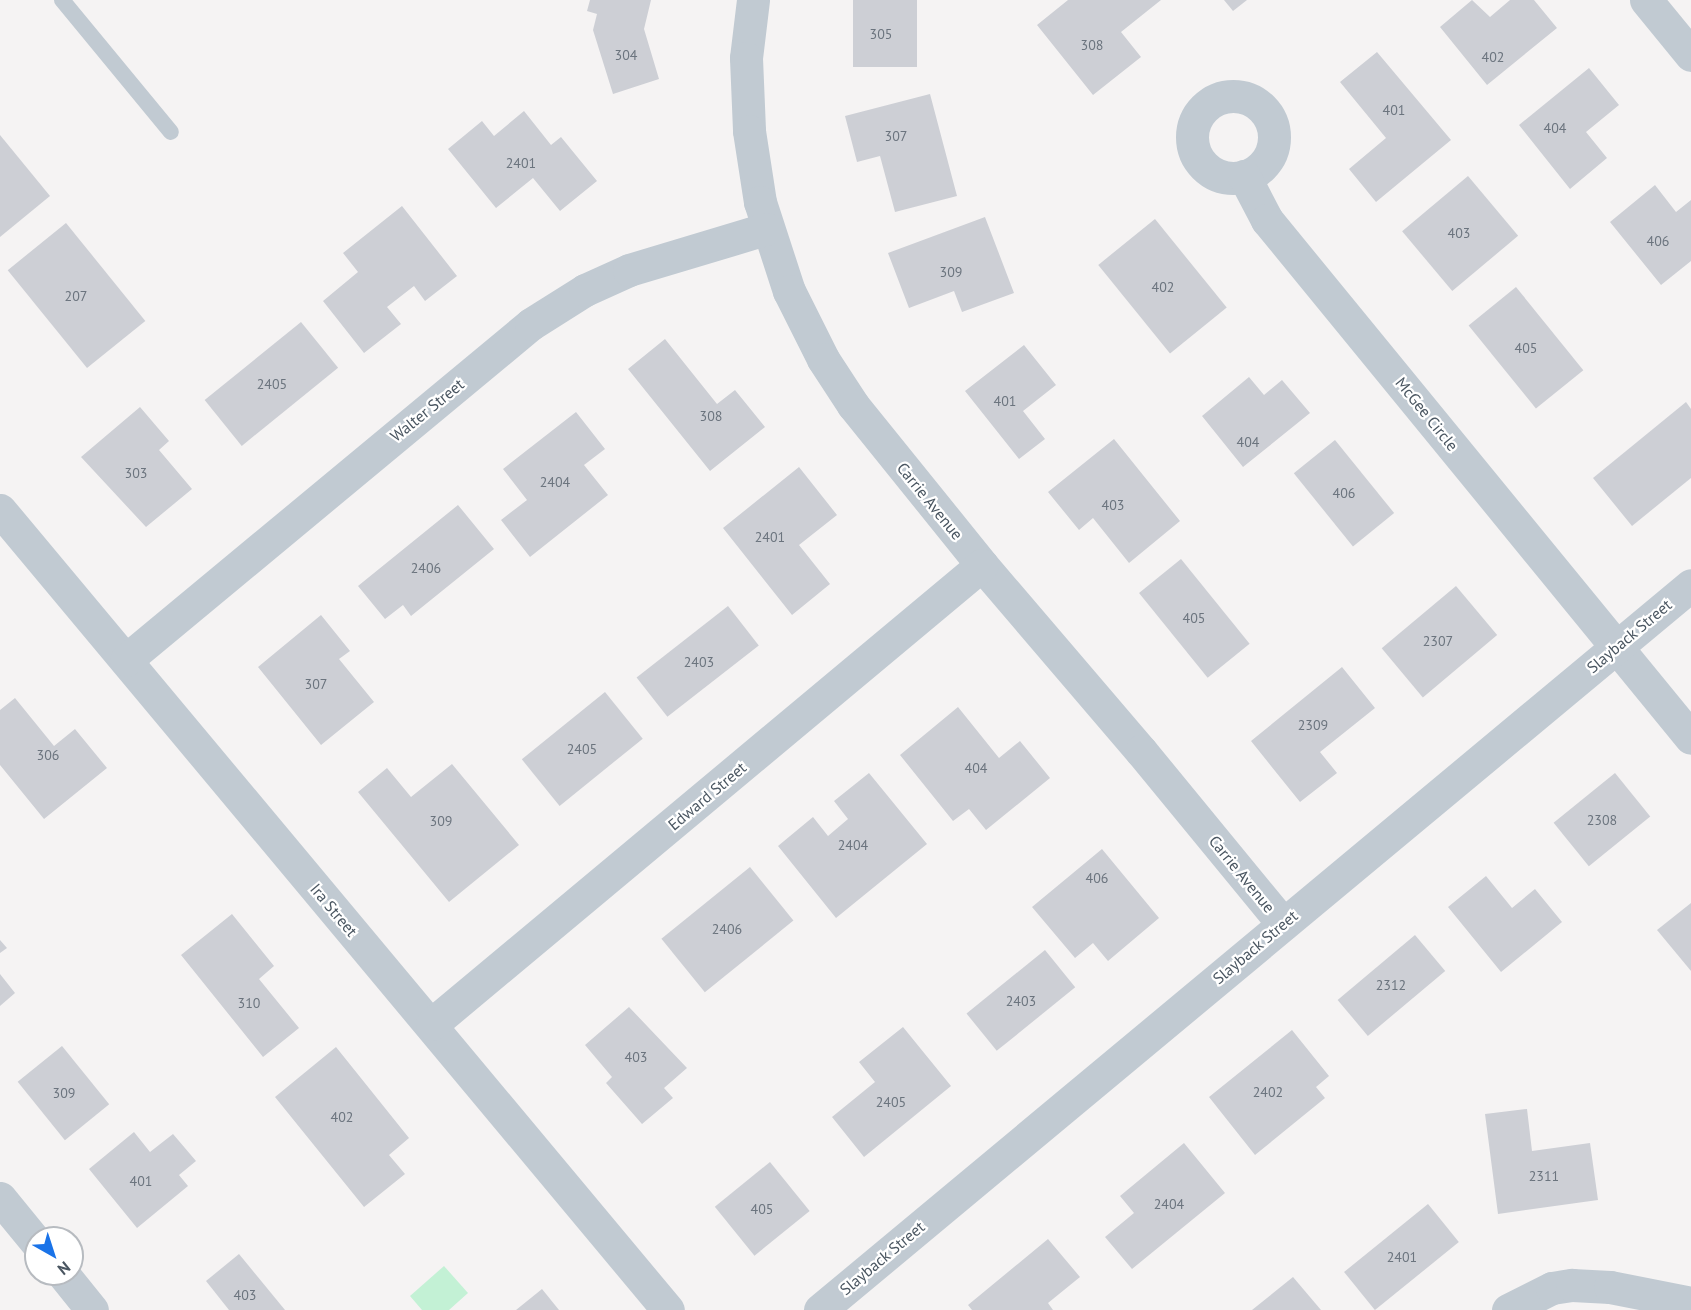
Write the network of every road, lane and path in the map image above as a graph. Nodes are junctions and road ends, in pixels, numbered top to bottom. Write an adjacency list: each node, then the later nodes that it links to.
1 (62, 0): 5 (lane)
2 (753, 0): 7 (street, Carrie Avenue)
3 (1646, 0): 4 (street)
4 (1691, 55)
5 (171, 132)
6 (1244, 176): 11 (street, McGee Circle)
7 (766, 229): 9 (street, Carrie Avenue); 12 (street, Walter Street)
8 (0, 510): 12 (street, Ira Street)
9 (982, 565): 14 (street, Carrie Avenue); 15 (street, Edward Street)
10 (1691, 585): 11 (street, Slayback Street)
11 (1618, 646): 13 (street, McGee Circle); 14 (street, Slayback Street)
12 (126, 660): 15 (street, Ira Street)
13 (1691, 738)
14 (1283, 924): 22 (street, Slayback Street)
15 (432, 1024): 21 (street, Ira Street)
16 (0, 1198): 17 (street)
17 (24, 1227)
18 (73, 1286): 20 (street)
19 (1691, 1303): 23 (street)
20 (92, 1310)
21 (668, 1310)
22 (820, 1310)
23 (1508, 1310)

